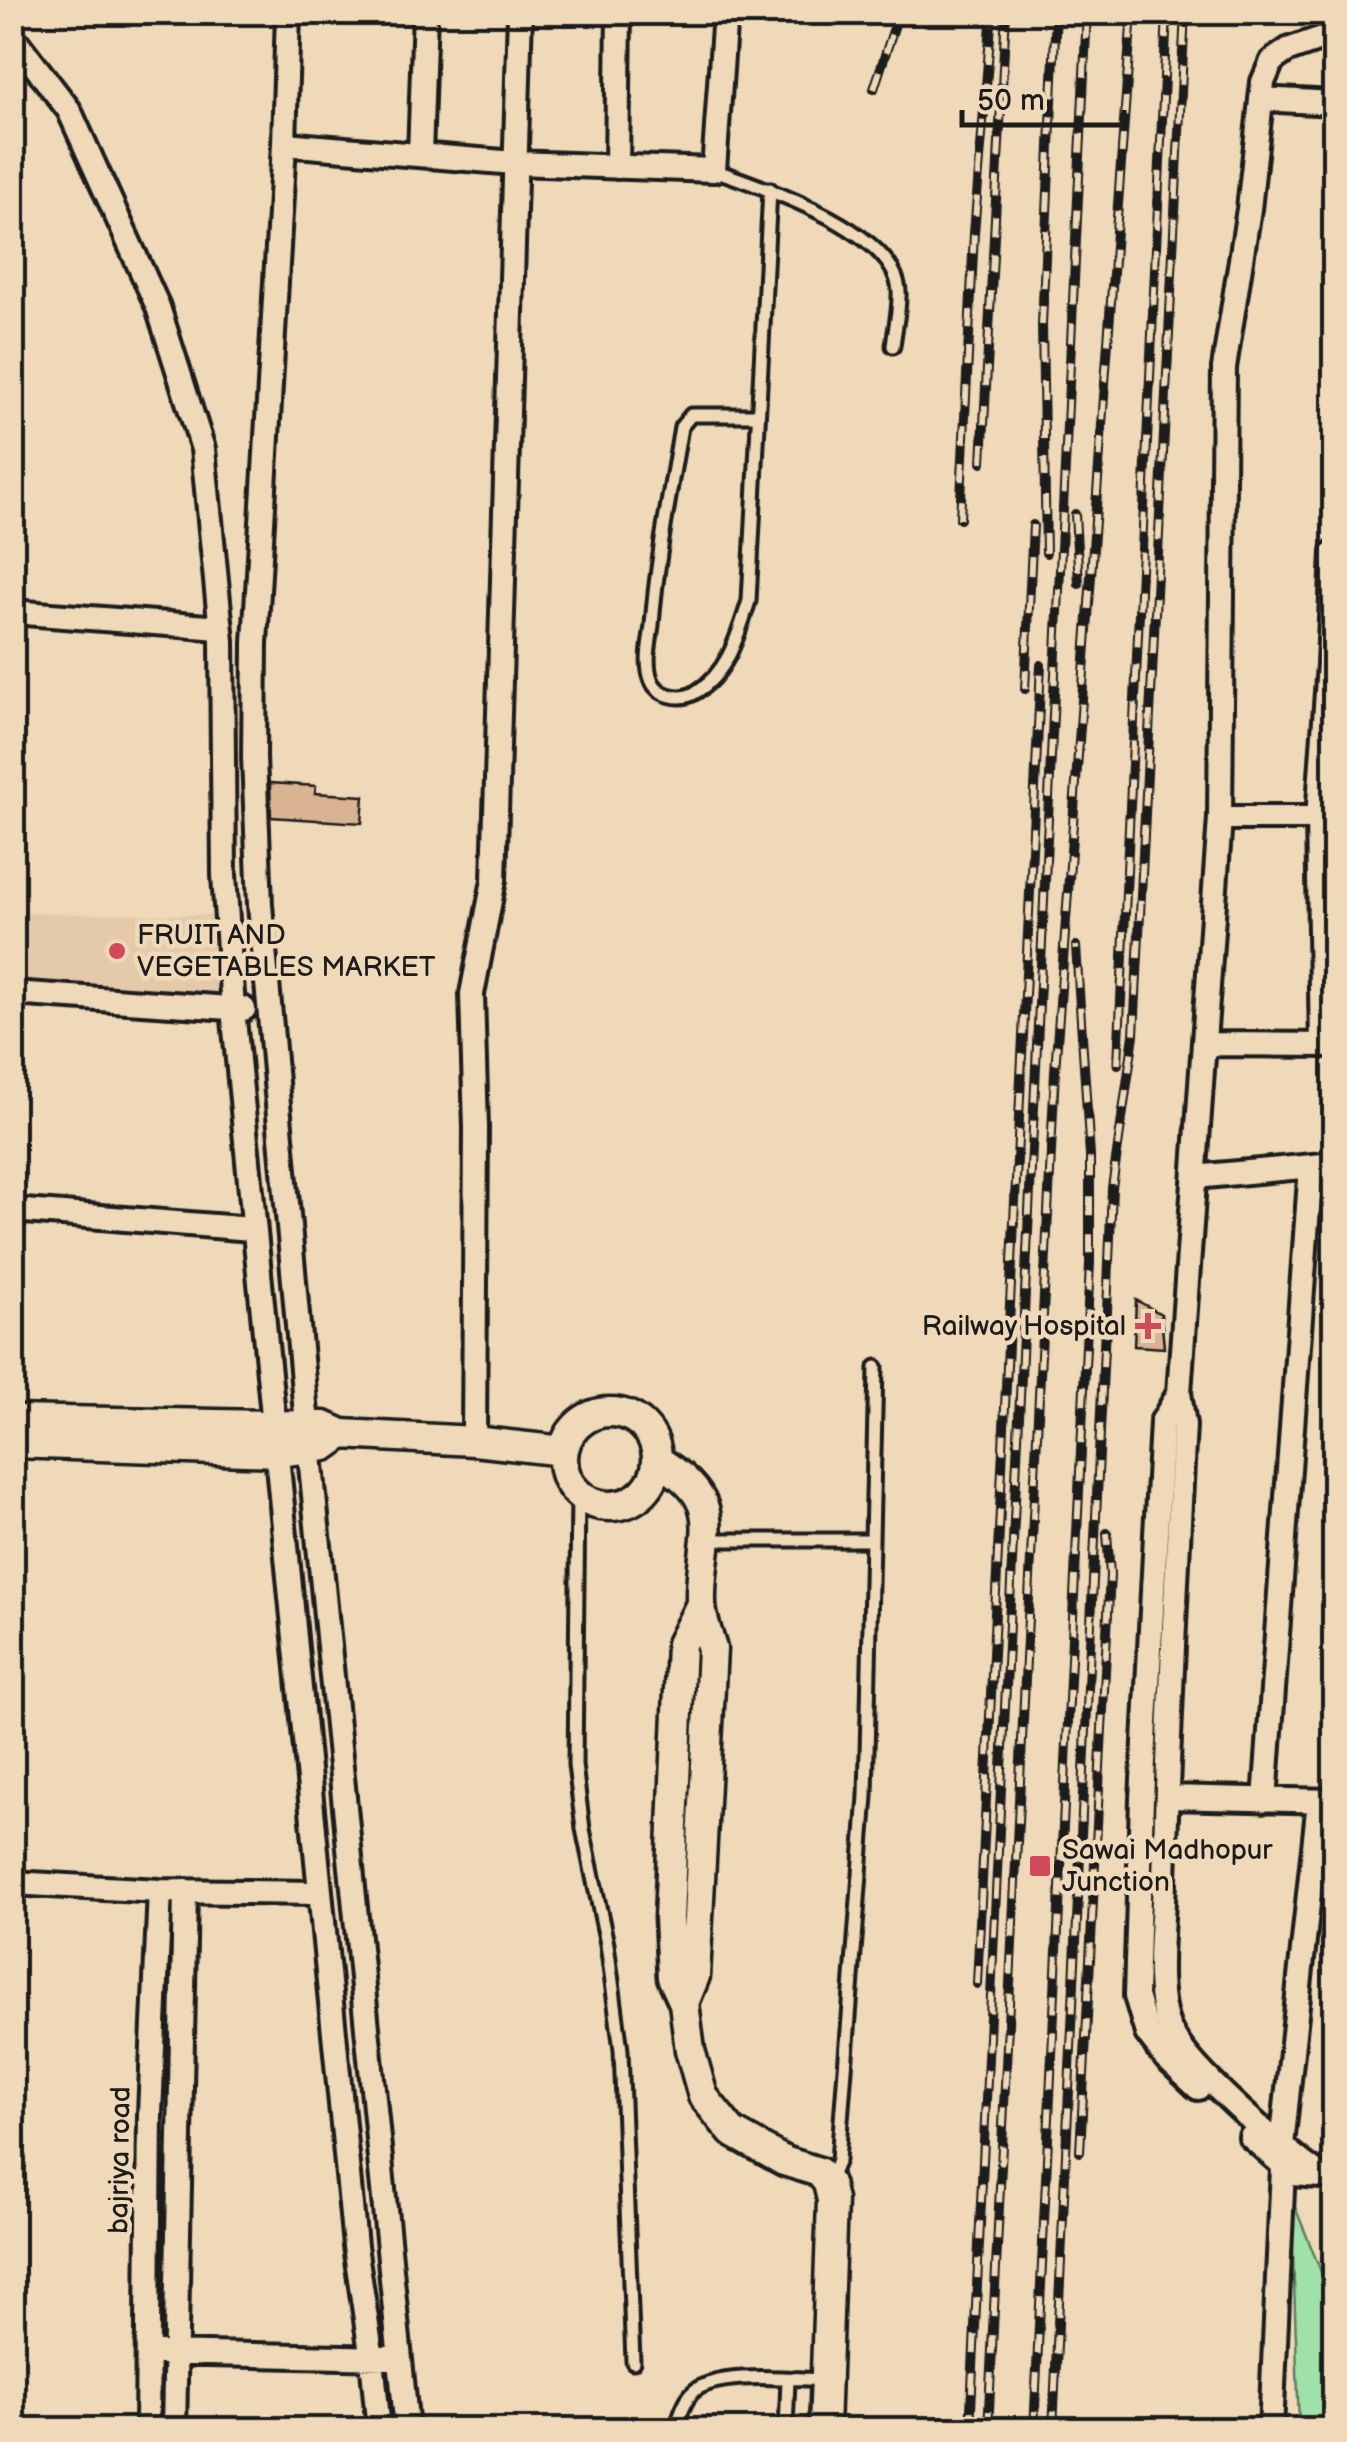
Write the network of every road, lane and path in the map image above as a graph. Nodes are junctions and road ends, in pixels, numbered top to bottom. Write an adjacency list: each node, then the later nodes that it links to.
1 (288, 12): 10 (street)
2 (426, 12): 11 (street)
3 (520, 12): 12 (street)
4 (620, 12): 13 (street)
5 (725, 12): 14 (street)
6 (1334, 34): 8 (street)
7 (12, 36): 20 (street)
8 (1261, 100): 9 (street); 23 (street)
9 (1334, 104)
10 (284, 144): 11 (street); 21 (street)
11 (420, 155): 12 (street)
12 (515, 163): 13 (street); 41 (street)
13 (617, 166): 14 (street)
14 (714, 170): 15 (lane)
15 (770, 189): 16 (lane); 17 (lane)
16 (893, 346)
17 (756, 416): 17 (lane)
18 (1334, 552): 22 (street)
19 (12, 612): 20 (street)
20 (221, 634): 21 (street); 29 (street)
21 (254, 643): 28 (street)
22 (1331, 664): 24 (street)
23 (1220, 818): 24 (street); 30 (street)
24 (1318, 818): 25 (street)
25 (1327, 851): 26 (street)
26 (1328, 982): 31 (street)
27 (12, 993): 29 (street)
28 (268, 1008): 29 (street); 39 (street)
29 (233, 1009): 35 (street)
30 (1204, 1044): 31 (street); 33 (street)
31 (1328, 1045)
32 (1323, 1165): 33 (street); 49 (street)
33 (1195, 1177): 37 (street)
34 (12, 1210): 35 (street)
35 (252, 1229): 40 (street)
36 (876, 1367): 47 (lane)
37 (1179, 1394): 48 (street); 55 (street)
38 (12, 1420): 40 (street)
39 (308, 1437): 40 (street); 41 (street); 60 (street)
40 (276, 1439): 42 (street); 54 (street)
41 (474, 1441): 43 (street)
42 (12, 1443)
43 (563, 1451): 44 (street); 45 (street)
44 (658, 1460): 45 (street); 46 (street)
45 (578, 1494): 62 (lane)
46 (706, 1540): 47 (lane); 57 (street)
47 (872, 1540): 57 (lane)
48 (1166, 1798): 49 (street); 55 (street)
49 (1264, 1800): 50 (street)
50 (1326, 1801): 55 (street)
51 (12, 1883): 52 (street)
52 (160, 1891): 53 (street); 58 (street, bajriya road)
53 (185, 1892): 54 (street); 59 (street)
54 (319, 1894): 61 (street)
55 (1283, 2157): 56 (street); 72 (street)
56 (1327, 2176)
57 (828, 2183): 64 (street)
58 (147, 2352): 59 (street); 65 (street, bajriya road)
59 (173, 2354): 61 (street); 66 (street)
60 (400, 2357): 61 (street); 68 (street)
61 (372, 2359): 67 (street)
62 (633, 2362)
63 (788, 2379): 64 (lane); 69 (lane); 70 (lane)
64 (824, 2380): 71 (street)
65 (147, 2430)
66 (174, 2430)
67 (379, 2430)
68 (407, 2430)
69 (677, 2430)
70 (786, 2430)
71 (824, 2430)
72 (1271, 2430)

